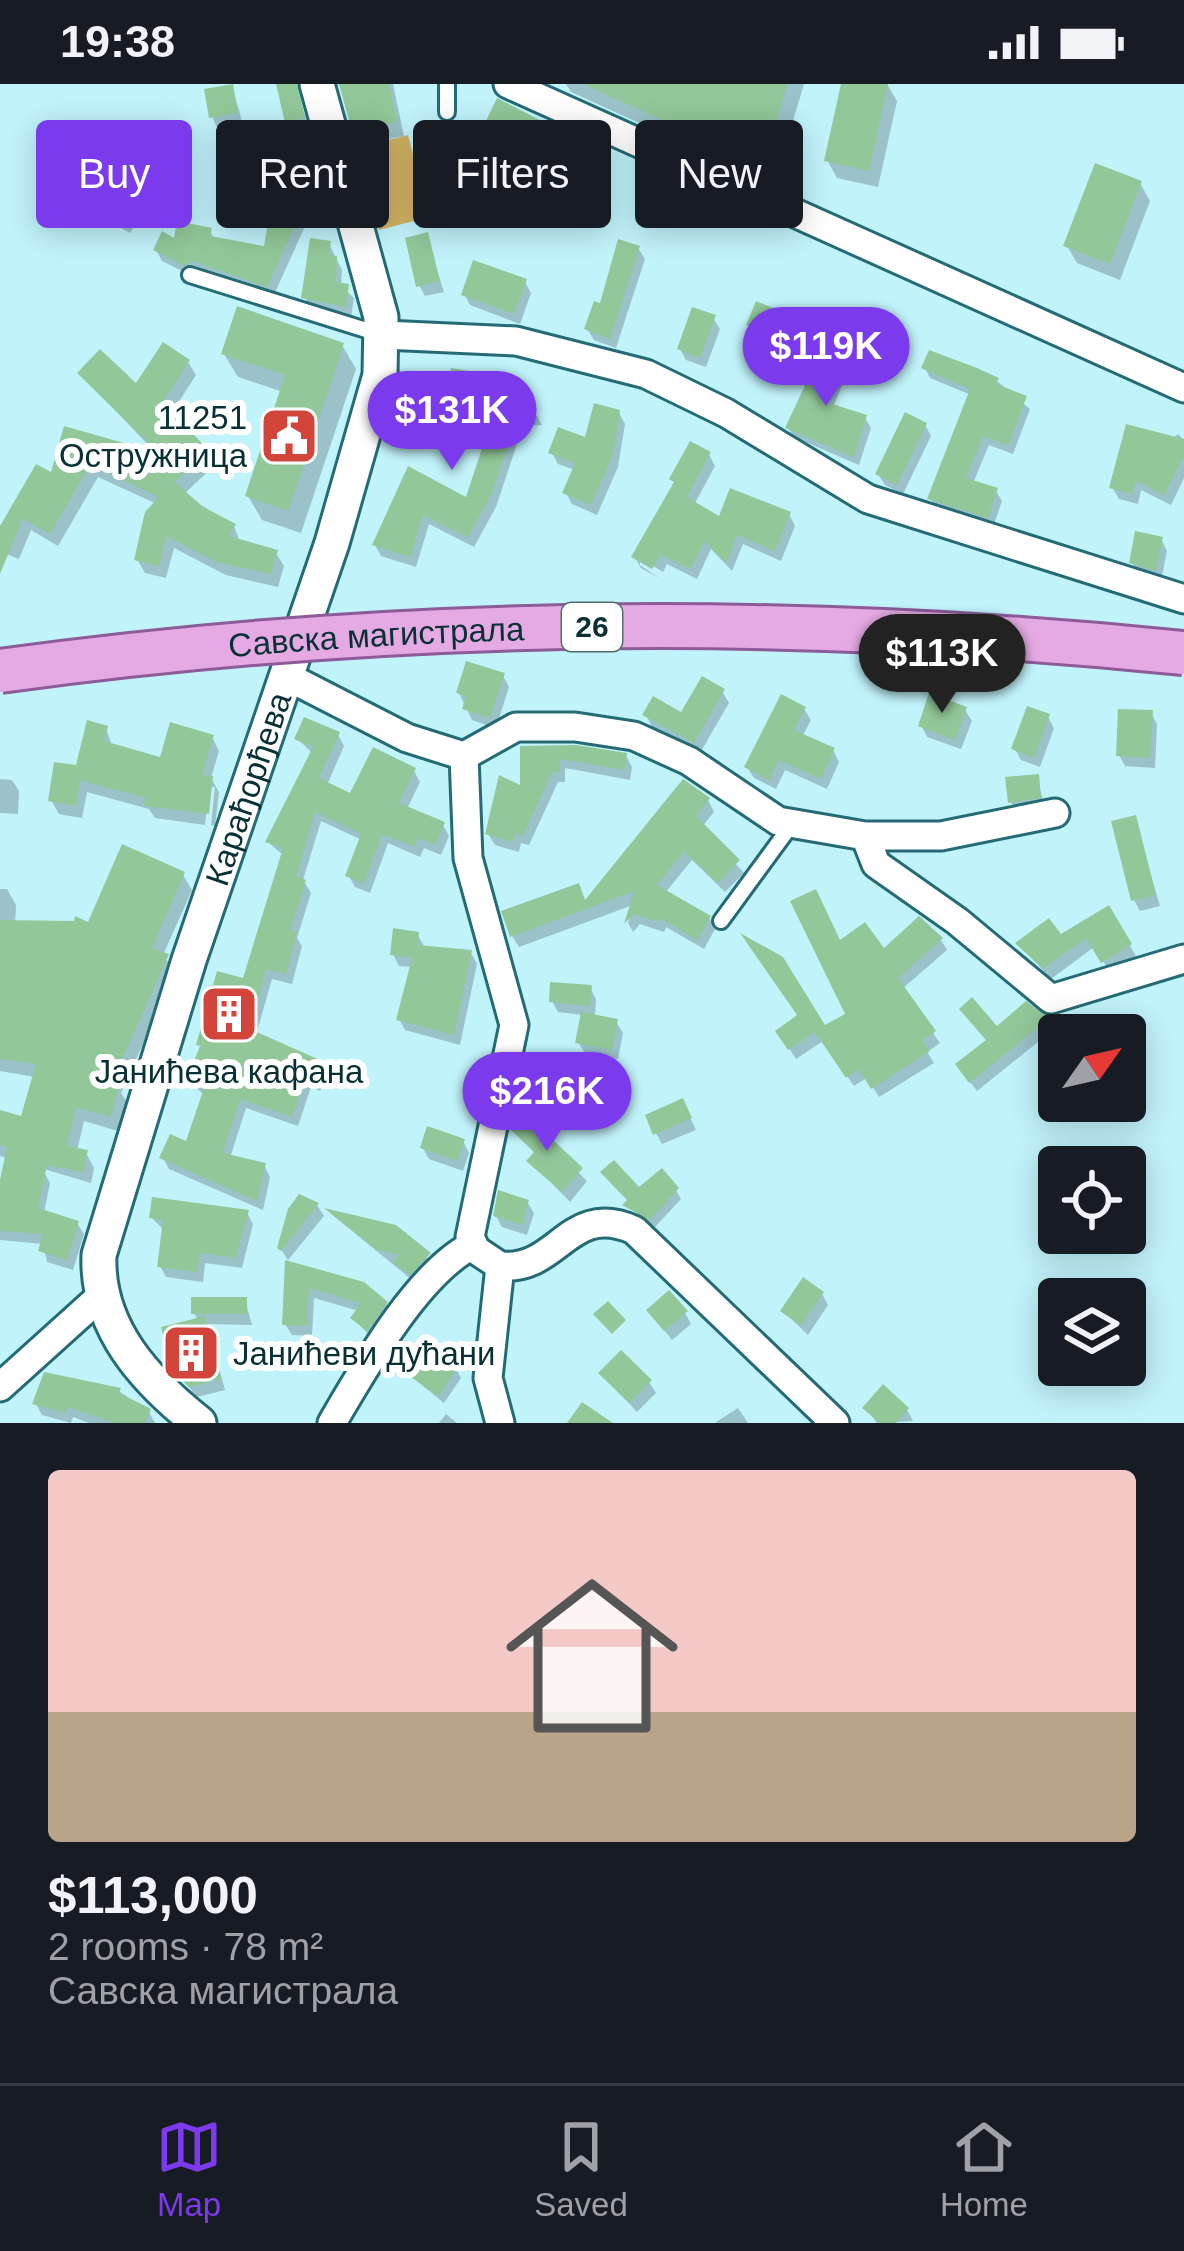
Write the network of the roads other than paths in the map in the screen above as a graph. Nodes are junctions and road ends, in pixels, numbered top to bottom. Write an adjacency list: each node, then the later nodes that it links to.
1 (316, 84): 6 (street, Карађорђева)
2 (447, 84): 4 (lane)
3 (508, 84): 7 (street)
4 (447, 112)
5 (190, 275): 6 (lane)
6 (384, 335): 8 (street); 11 (street, Карађорђева)
7 (1184, 388)
8 (1184, 599)
9 (1184, 653): 10 (main road, Савска магистрала / 26, bridge)
10 (0, 670)
11 (286, 676): 12 (street); 20 (street, Карађорђева)
12 (464, 756): 14 (street); 18 (street)
13 (1055, 813): 15 (street)
14 (792, 824): 15 (street); 16 (lane)
15 (865, 836): 17 (street)
16 (721, 921)
17 (1184, 958)
18 (472, 1245): 19 (street); 23 (street)
19 (500, 1266): 24 (street); 25 (street)
20 (102, 1295): 21 (street); 22 (street)
21 (0, 1387)
22 (199, 1423)
23 (332, 1423)
24 (500, 1423)
25 (835, 1423)

